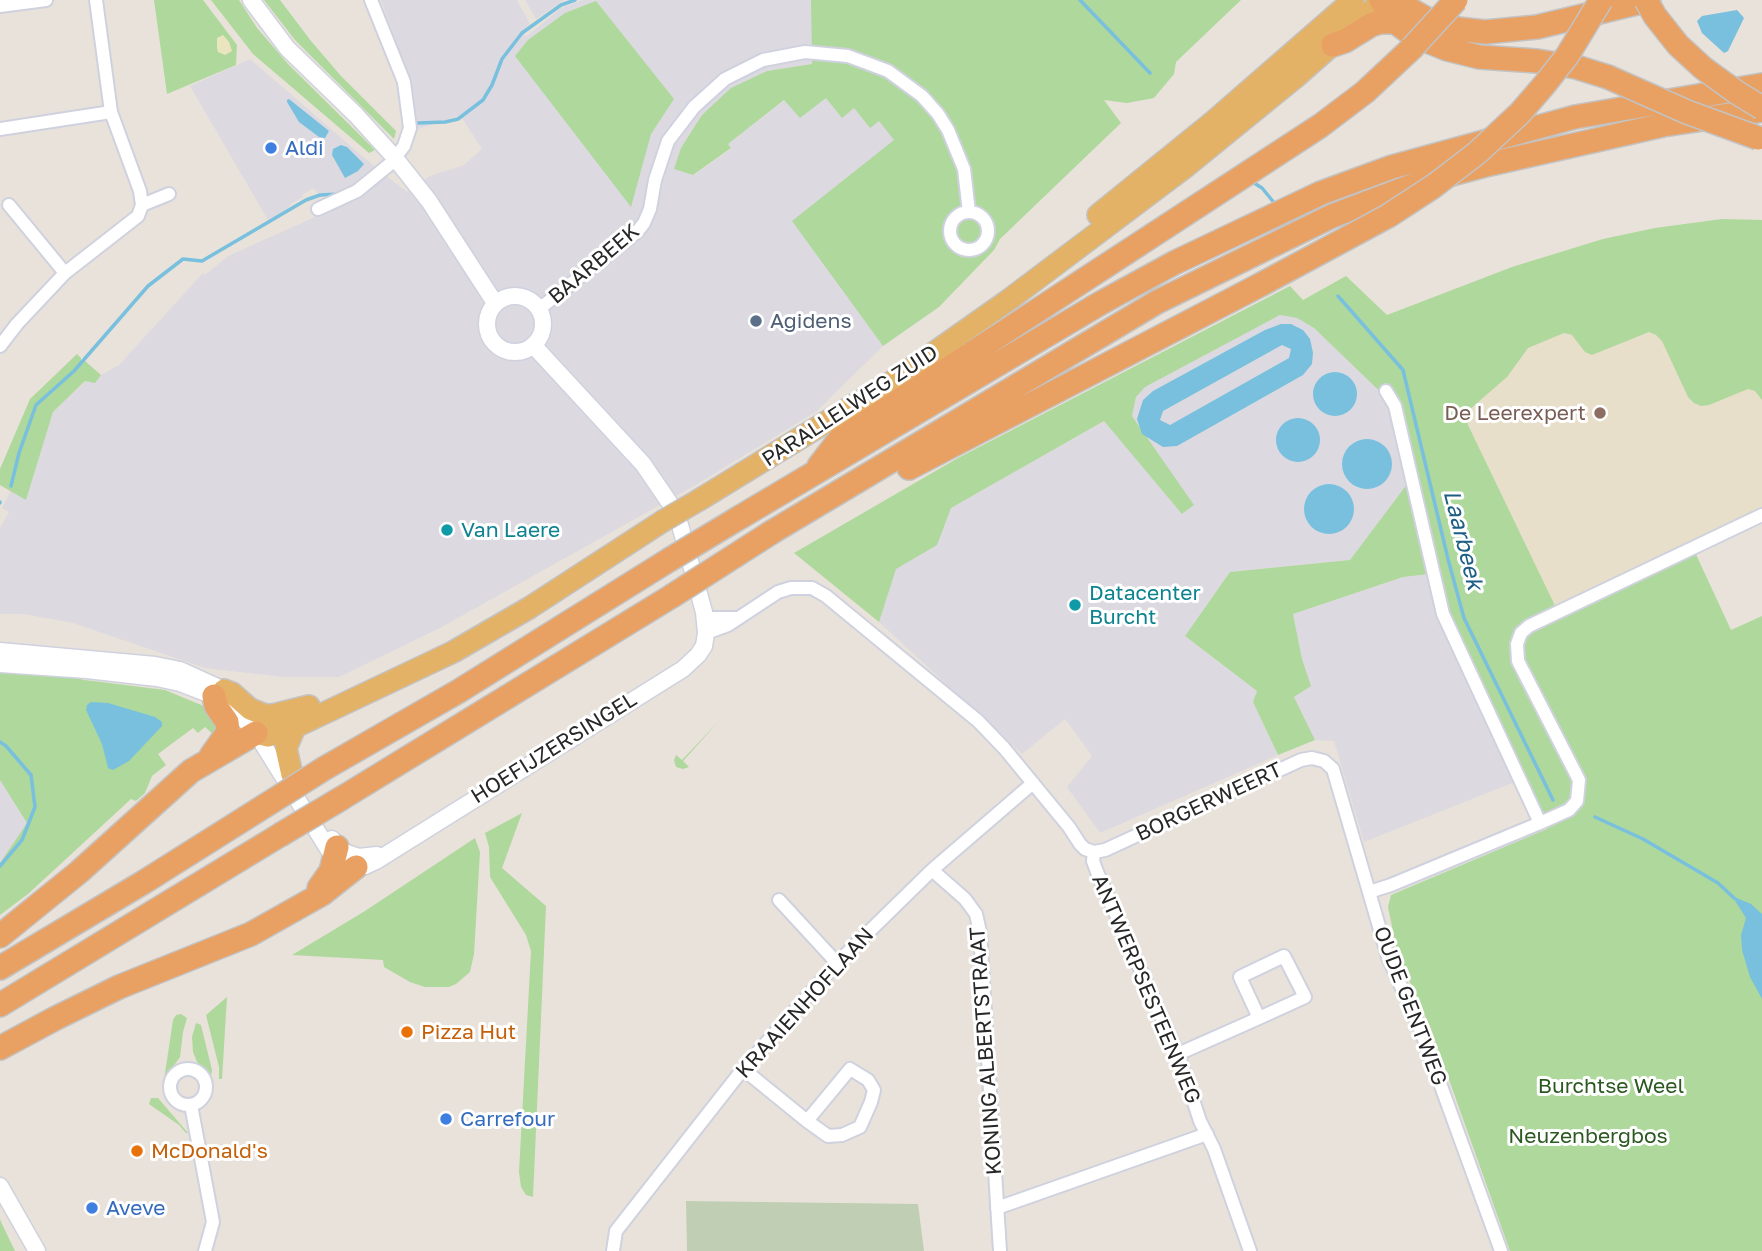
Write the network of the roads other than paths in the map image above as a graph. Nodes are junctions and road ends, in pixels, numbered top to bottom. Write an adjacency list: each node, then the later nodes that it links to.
1 (46, 0): 11 (street)
2 (96, 0): 16 (street)
3 (251, 0): 20 (street)
4 (371, 0): 20 (street)
5 (1353, 0): 17 (highway, PARALLELWEG ZUID)
6 (1419, 0): 12 (highway)
7 (1456, 0): 32 (highway, bridge)
8 (1601, 0): 33 (highway, bridge)
9 (1647, 0): 12 (highway); 15 (highway, bridge)
10 (1386, 4): 12 (highway); 13 (highway); 19 (highway, bridge)
11 (0, 6)
12 (1458, 29)
13 (1333, 45): 17 (highway, PARALLELWEG ZUID)
14 (1762, 85): 32 (highway)
15 (1762, 109): 33 (highway)
16 (111, 112): 18 (street); 23 (street)
17 (1220, 127): 35 (highway, PARALLELWEG ZUID, bridge)
18 (0, 129)
19 (1760, 139)
20 (393, 161): 24 (street); 27 (street)
21 (169, 194): 23 (street)
22 (9, 205): 26 (street)
23 (142, 205): 26 (street)
24 (318, 209)
25 (969, 212): 28 (street, BAARBEEK)
26 (65, 273): 30 (street)
27 (495, 303): 28 (street); 29 (street)
28 (539, 309): 29 (street)
29 (533, 345): 36 (street)
30 (0, 346)
31 (1387, 391): 47 (street)
32 (811, 477): 56 (highway, bridge)
33 (821, 501): 57 (highway, bridge)
34 (1762, 515): 47 (street)
35 (661, 517): 40 (highway, PARALLELWEG ZUID); 41 (highway, PARALLELWEG ZUID)
36 (706, 625): 46 (street, ANTWERPSESTEENWEG); 49 (street, HOEFIJZERSINGEL)
37 (0, 651): 39 (street)
38 (0, 664): 39 (street)
39 (219, 693): 40 (highway); 42 (street); 44 (highway)
40 (309, 706): 42 (highway, PARALLELWEG ZUID)
41 (296, 727): 42 (highway, PARALLELWEG ZUID); 45 (highway)
42 (262, 733): 44 (highway); 45 (street); 50 (street)
43 (1324, 761): 48 (street, BORGERWEERT); 52 (street, OUDE GENTWEG)
44 (205, 762): 54 (highway)
45 (292, 775): 50 (street)
46 (1033, 783): 48 (street, ANTWERPSESTEENWEG); 51 (street, KRAAIENHOFLAAN)
47 (1540, 823): 52 (street)
48 (1094, 852): 60 (street, ANTWERPSESTEENWEG)
49 (387, 853): 50 (street); 50 (street, HOEFIJZERSINGEL)
50 (343, 858): 59 (highway)
51 (932, 870): 55 (street, KRAAIENHOFLAAN); 66 (street, KONING ALBERTSTRAAT)
52 (1369, 892): 72 (street, OUDE GENTWEG)
53 (779, 900): 55 (street)
54 (0, 936)
55 (837, 963): 61 (street, KRAAIENHOFLAAN)
56 (0, 968)
57 (0, 1005)
58 (1259, 1018): 58 (street); 60 (street)
59 (0, 1048)
60 (1178, 1054): 64 (street, ANTWERPSESTEENWEG)
61 (743, 1069): 63 (street); 69 (street, KRAAIENHOFLAAN)
62 (191, 1105): 68 (street)
63 (807, 1121): 63 (street)
64 (1207, 1134): 66 (street); 71 (street, ANTWERPSESTEENWEG)
65 (0, 1186): 67 (street)
66 (997, 1208): 70 (street, KONING ALBERTSTRAAT)
67 (37, 1251)
68 (205, 1251)
69 (613, 1251)
70 (1000, 1251)
71 (1250, 1251)
72 (1501, 1251)

